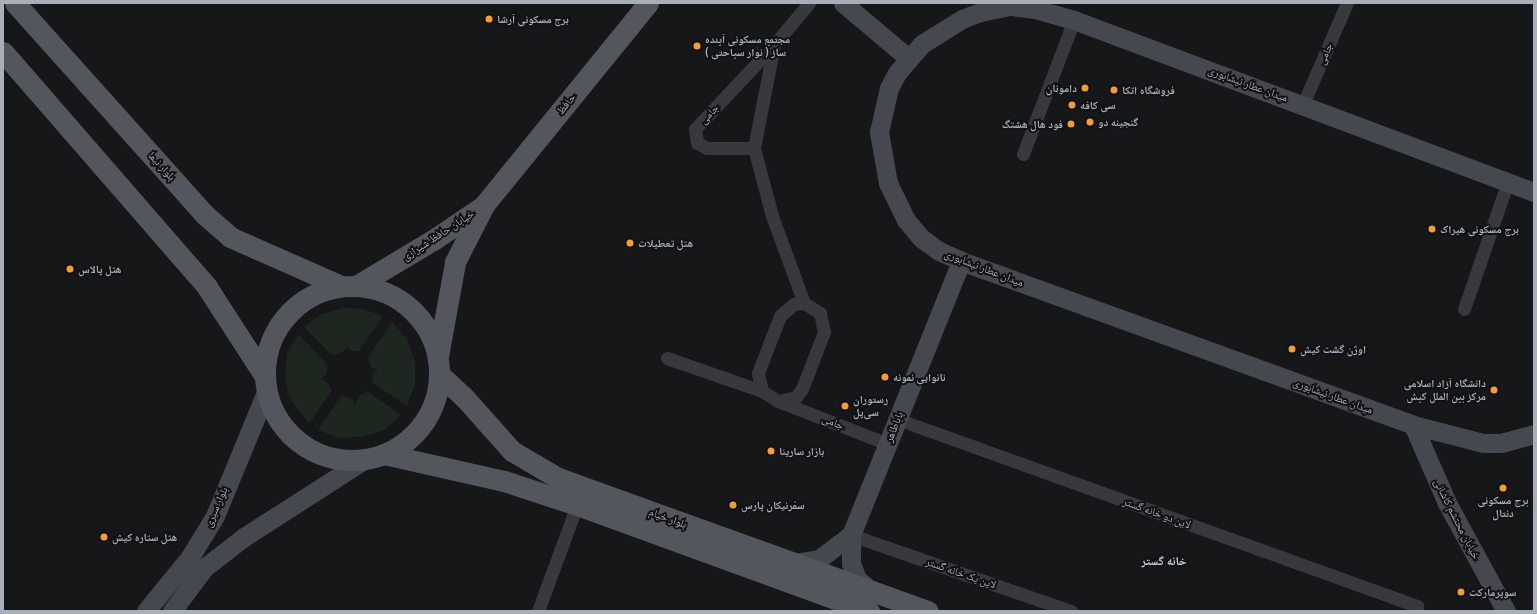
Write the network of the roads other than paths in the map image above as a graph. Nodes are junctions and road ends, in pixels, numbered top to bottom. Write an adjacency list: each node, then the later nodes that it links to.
1 (15, 3): 17 (main road, بلوار نیما)
2 (648, 3): 15 (main road, حافظ)
3 (809, 3): 7 (street, جامی)
4 (843, 3): 9 (street)
5 (1347, 3): 10 (street, جامی)
6 (1074, 20): 9 (street, میدان عطار نیشابوری); 10 (street, میدان عطار نیشابوری); 12 (street)
7 (774, 45): 11 (street, جامی); 11 (street, جامی)
8 (3, 52): 22 (main road)
9 (908, 58): 16 (street, میدان عطار نیشابوری)
10 (1303, 104): 13 (street, میدان عطار نیشابوری)
11 (754, 148): 18 (street, جامی)
12 (1023, 154)
13 (1508, 181): 14 (street, میدان عطار نیشابوری); 19 (street)
14 (1534, 192)
15 (484, 205): 17 (main road, خیابان حافظ شیرازی); 21 (main road, خیابان حافظ شیرازی)
16 (961, 262): 25 (street, باباطاهر); 26 (street, میدان عطار نیشابوری)
17 (349, 286): 21 (main road, بلوار نیما); 22 (main road, خیابان حافظ شیرازی)
18 (804, 303): 23 (street); 24 (street)
19 (1464, 308)
20 (666, 358): 23 (street, جامی)
21 (438, 365): 29 (main road, خیابان حافظ شیرازی); 32 (main road, بلوار خیام)
22 (265, 383): 29 (main road, بلوار خیام); 35 (street, بلوار سیری)
23 (762, 391): 24 (street, جامی)
24 (778, 401): 28 (street, جامی)
25 (897, 419): 28 (street, باباطاهر); 34 (street, لاین دو خانه گستر)
26 (1413, 425): 27 (street, میدان عطار نیشابوری); 41 (street, خیابان محتشم کاشانی)
27 (1534, 434)
28 (888, 444): 31 (street, باباطاهر)
29 (376, 456): 30 (main road, بلوار خیام); 36 (street)
30 (577, 505): 37 (street); 38 (main road, بلوار خیام)
31 (851, 535): 32 (street); 33 (street, باباطاهر); 40 (street, لاین یک خانه گستر)
32 (795, 563): 33 (main road, بلوار خیام)
33 (870, 590): 39 (main road, بلوار خیام)
34 (1416, 609)
35 (146, 611)
36 (172, 611)
37 (538, 611)
38 (869, 611)
39 (928, 611)
40 (1071, 611)
41 (1506, 611)

